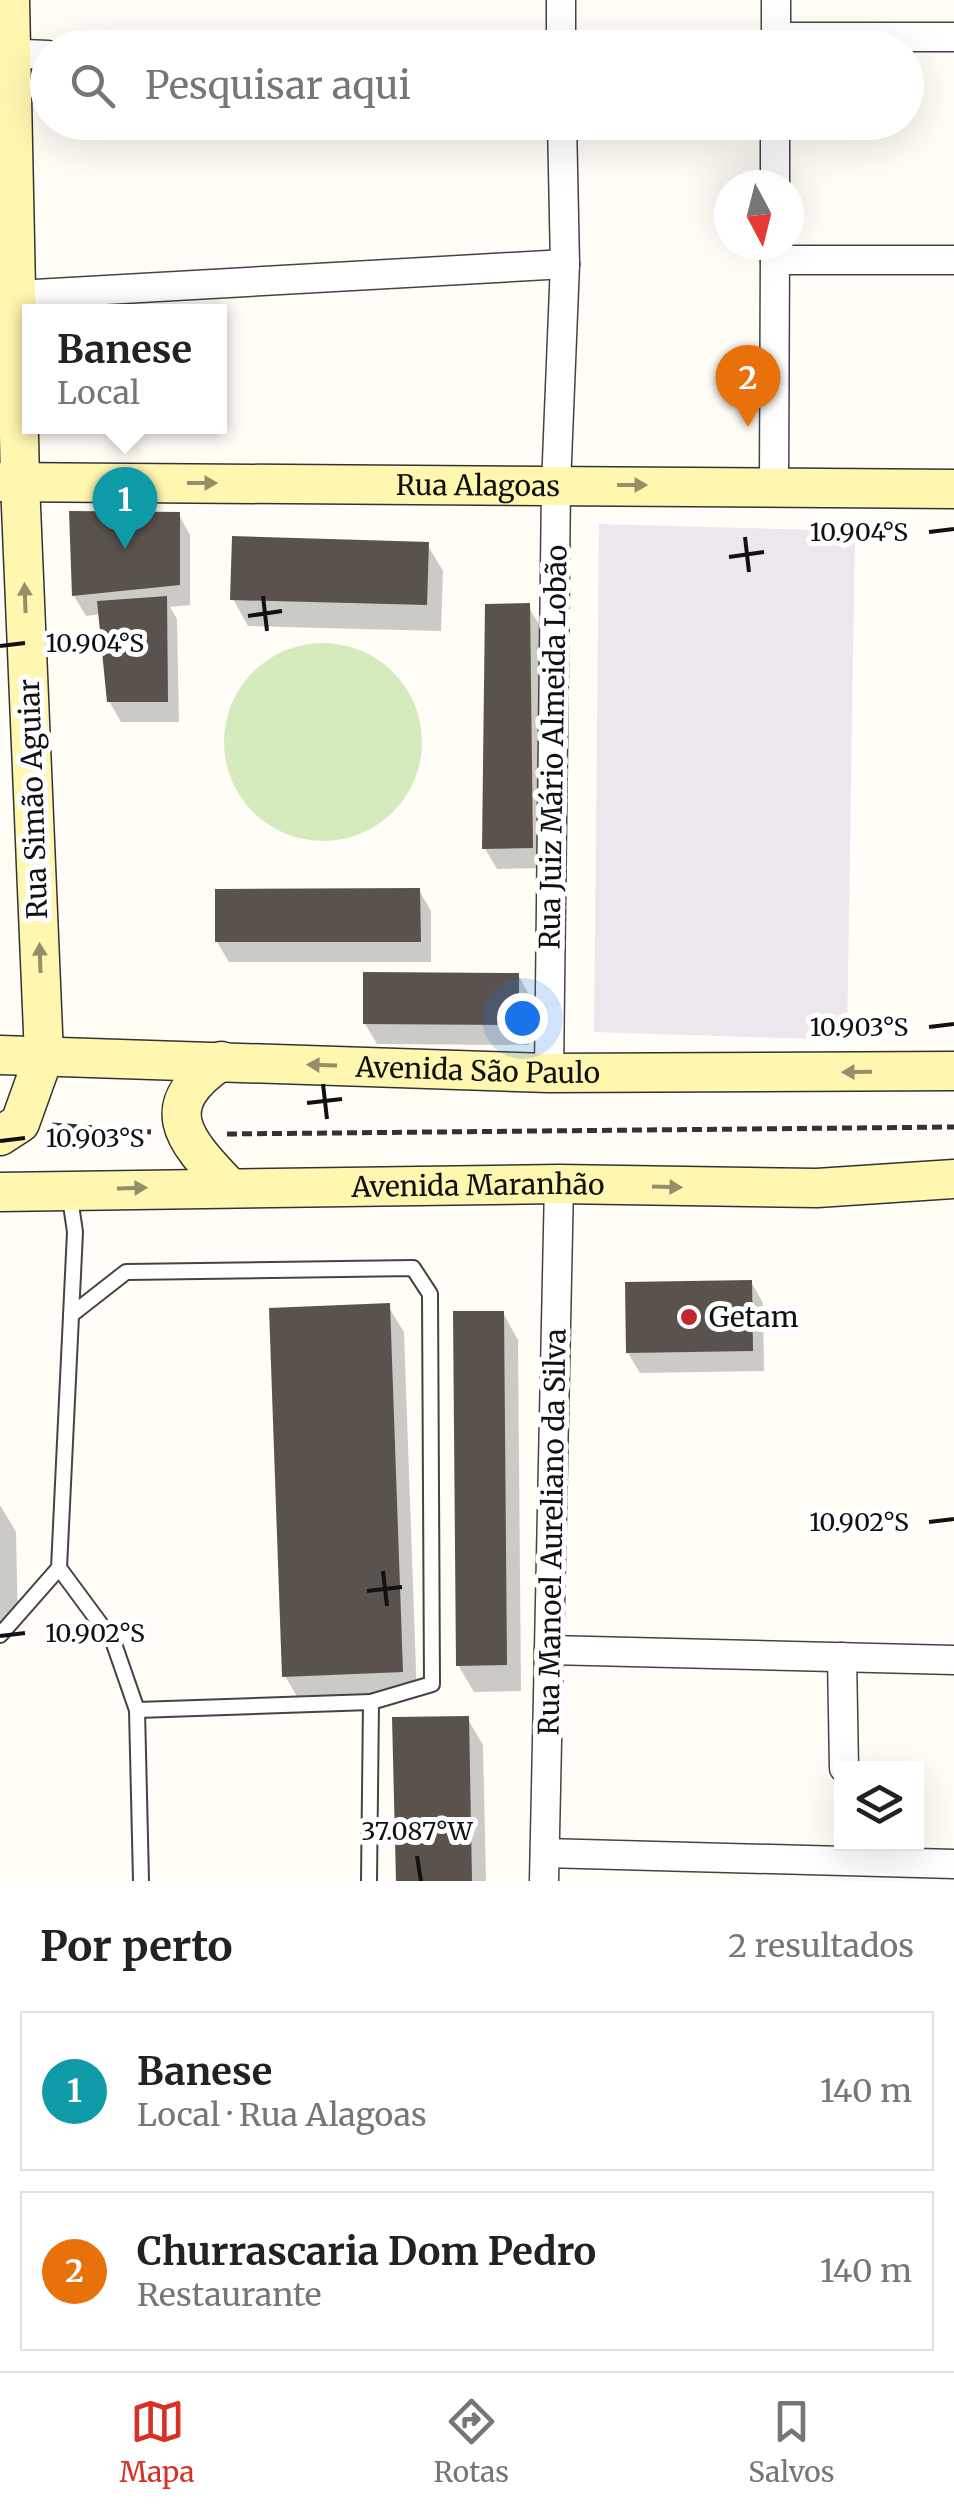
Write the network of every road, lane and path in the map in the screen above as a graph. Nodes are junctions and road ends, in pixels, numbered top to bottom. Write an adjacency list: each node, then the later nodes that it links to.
1 (10, 0): 8 (main road, Rua Simão Aguiar)
2 (560, 0): 4 (street)
3 (776, 0): 5 (street)
4 (561, 30)
5 (776, 30)
6 (954, 37): 7 (street)
7 (924, 38)
8 (20, 54): 16 (main road, Rua Simão Aguiar)
9 (562, 140): 15 (street, Rua Juiz Mário Almeida Lobão)
10 (775, 140): 11 (street)
11 (775, 170)
12 (804, 253): 14 (street)
13 (775, 260): 19 (street)
14 (954, 260)
15 (565, 264): 16 (street); 18 (street, Rua Juiz Mário Almeida Lobão)
16 (18, 295): 17 (main road, Rua Simão Aguiar)
17 (10, 482): 18 (main road, Rua Alagoas, one-way to 18); 22 (main road, Rua Simão Aguiar, one-way to 17)
18 (556, 485): 19 (main road, Rua Alagoas, one-way to 19); 25 (street, Rua Juiz Mário Almeida Lobão)
19 (774, 485): 20 (main road, Rua Alagoas)
20 (954, 489)
21 (0, 1055): 22 (main road, Avenida São Paulo)
22 (44, 1056): 23 (main road, Avenida São Paulo); 27 (main road)
23 (221, 1061): 25 (main road, Avenida São Paulo, one-way to 23); 28 (main road)
24 (954, 1071): 25 (main road, Avenida São Paulo, one-way to 25)
25 (549, 1073)
26 (954, 1127): 28 (path, Avenida Maranhão)
27 (10, 1130): 28 (path, Avenida Maranhão)
28 (186, 1134): 31 (main road)
29 (954, 1179): 30 (main road, Avenida Maranhão, one-way to 29)
30 (559, 1184): 31 (main road, Avenida Maranhão); 37 (street, Rua Manoel Aureliano da Silva)
31 (228, 1186): 32 (main road, Avenida Maranhão, one-way to 31)
32 (68, 1190): 33 (main road, Avenida Maranhão); 34 (lane)
33 (0, 1192)
34 (71, 1314): 35 (lane); 40 (lane)
35 (59, 1568): 36 (lane); 41 (lane)
36 (0, 1634)
37 (549, 1650): 38 (street); 45 (street, Rua Manoel Aureliano da Silva)
38 (842, 1657): 39 (street); 42 (street)
39 (954, 1660)
40 (371, 1702): 41 (lane); 47 (lane)
41 (137, 1710): 46 (lane)
42 (844, 1761)
43 (846, 1861): 44 (street); 45 (street)
44 (954, 1864)
45 (544, 1867)
46 (141, 1881)
47 (369, 1881)

